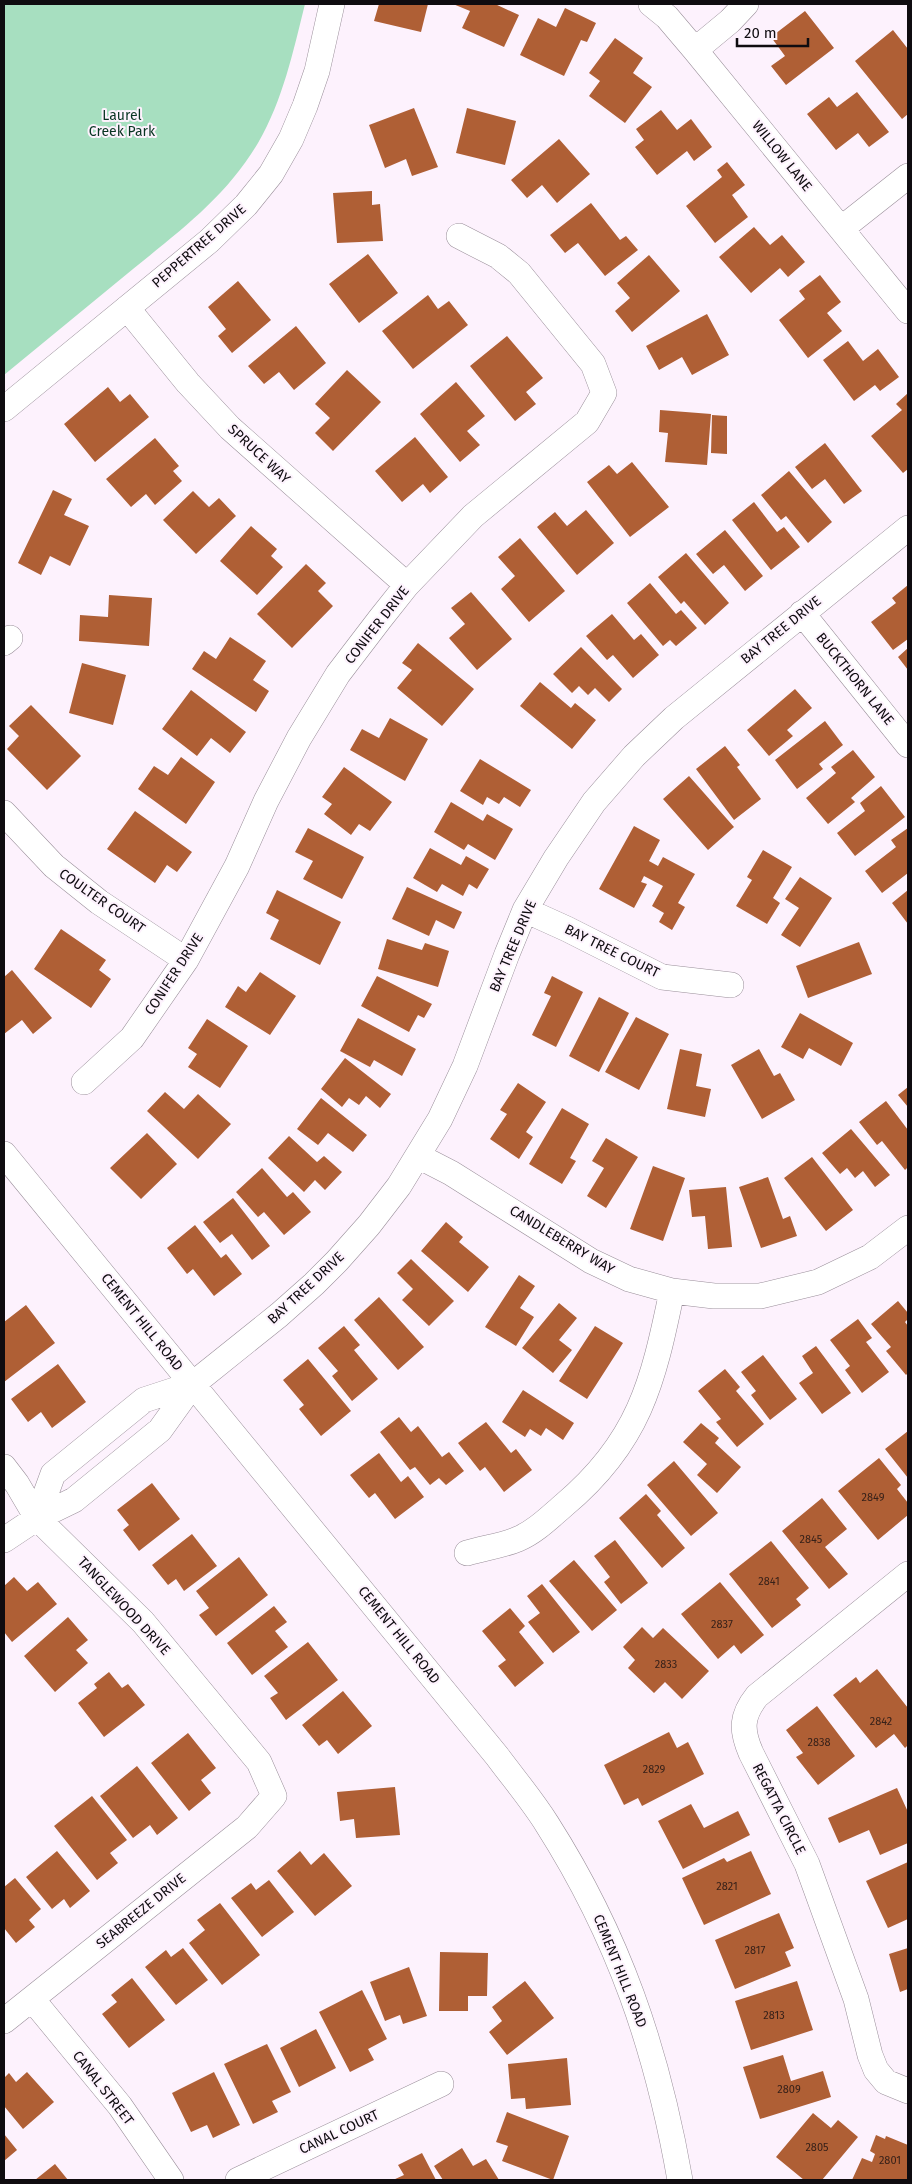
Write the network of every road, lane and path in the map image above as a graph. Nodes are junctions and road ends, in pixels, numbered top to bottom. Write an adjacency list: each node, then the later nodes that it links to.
1 (332, 4): 8 (street, PEPPERTREE DRIVE)
2 (651, 4): 4 (street, WILLOW LANE)
3 (746, 4): 4 (street)
4 (695, 50): 6 (street, WILLOW LANE)
5 (908, 176): 6 (street)
6 (841, 229): 9 (street, WILLOW LANE)
7 (459, 236): 12 (street, CONIFER DRIVE)
8 (127, 308): 10 (street, PEPPERTREE DRIVE); 12 (street, SPRUCE WAY)
9 (908, 311)
10 (4, 409)
11 (908, 528): 13 (street, BAY TREE DRIVE)
12 (407, 585): 17 (street, CONIFER DRIVE)
13 (802, 613): 14 (street, BUCKTHORN LANE); 16 (street, BAY TREE DRIVE)
14 (908, 745)
15 (4, 813): 17 (street, COULTER COURT)
16 (525, 910): 18 (street, BAY TREE COURT); 21 (street, BAY TREE DRIVE)
17 (186, 960): 19 (street, CONIFER DRIVE)
18 (731, 985)
19 (84, 1082)
20 (4, 1154): 24 (street, CEMENT HILL ROAD)
21 (418, 1156): 23 (street, CANDLEBERRY WAY); 24 (street, BAY TREE DRIVE)
22 (908, 1228): 23 (street, CANDLEBERRY WAY)
23 (672, 1291): 28 (street)
24 (193, 1384): 26 (street, BAY TREE DRIVE); 26 (street, BAY TREE DRIVE); 37 (street, CEMENT HILL ROAD)
25 (4, 1467): 26 (street, TANGLEWOOD DRIVE)
26 (37, 1518): 27 (street, BAY TREE DRIVE); 30 (street, TANGLEWOOD DRIVE)
27 (4, 1540)
28 (467, 1553)
29 (908, 1574): 34 (street, REGATTA CIRCLE)
30 (274, 1796): 31 (street, SEABREEZE DRIVE)
31 (32, 1998): 32 (street, SEABREEZE DRIVE); 35 (street, CANAL STREET)
32 (4, 2021)
33 (441, 2084): 36 (street, CANAL COURT)
34 (908, 2091)
35 (171, 2180)
36 (238, 2180)
37 (680, 2180)

